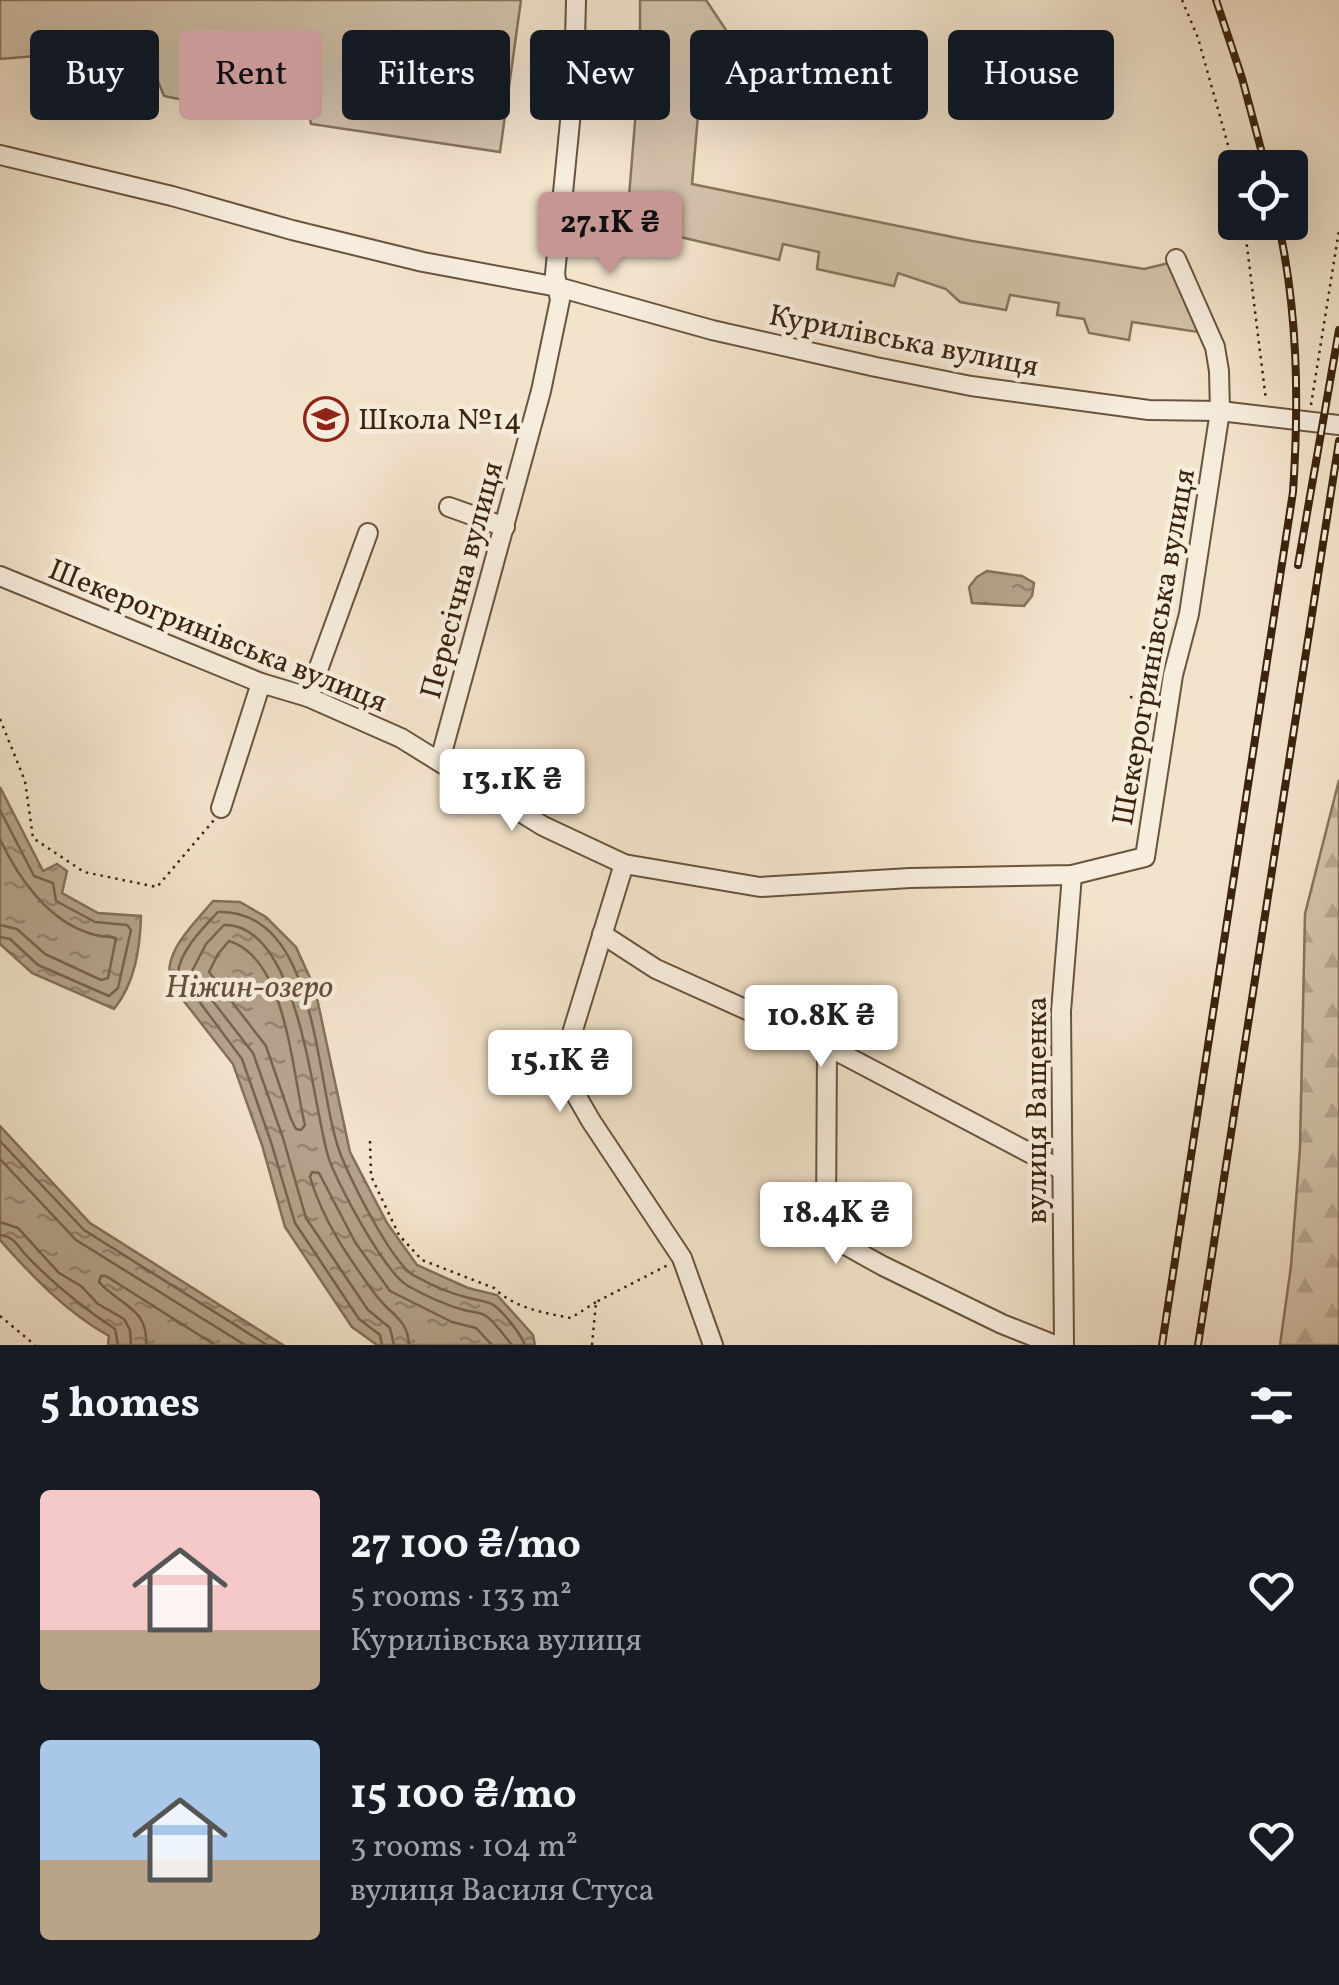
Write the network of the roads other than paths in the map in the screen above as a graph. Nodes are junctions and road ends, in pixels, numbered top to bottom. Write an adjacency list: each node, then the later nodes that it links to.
1 (576, 0): 4 (street, Пересічна вулиця)
2 (0, 154): 4 (street, Курилівська вулиця)
3 (1176, 259): 5 (street, Шекерогринівська вулиця)
4 (558, 287): 5 (street, Курилівська вулиця); 8 (street, Пересічна вулиця)
5 (1220, 410): 6 (street, Курилівська вулиця); 16 (street, Шекерогринівська вулиця)
6 (1339, 425)
7 (449, 508): 8 (street)
8 (506, 527): 13 (street, Пересічна вулиця)
9 (368, 533): 12 (street)
10 (0, 576): 11 (street, Шекерогринівська вулиця)
11 (262, 684): 12 (street, Шекерогринівська вулиця); 14 (street)
12 (308, 697): 13 (street, Шекерогринівська вулиця)
13 (440, 760): 15 (street, Шекерогринівська вулиця)
14 (221, 808)
15 (624, 864): 16 (street, Шекерогринівська вулиця); 17 (street)
16 (1072, 875): 19 (street, вулиця Ващенка)
17 (602, 934): 18 (street); 20 (street)
18 (827, 1046): 19 (street); 21 (street)
19 (1062, 1170): 22 (street, вулиця Ващенка)
20 (713, 1345)
21 (1055, 1345)
22 (1064, 1345)

